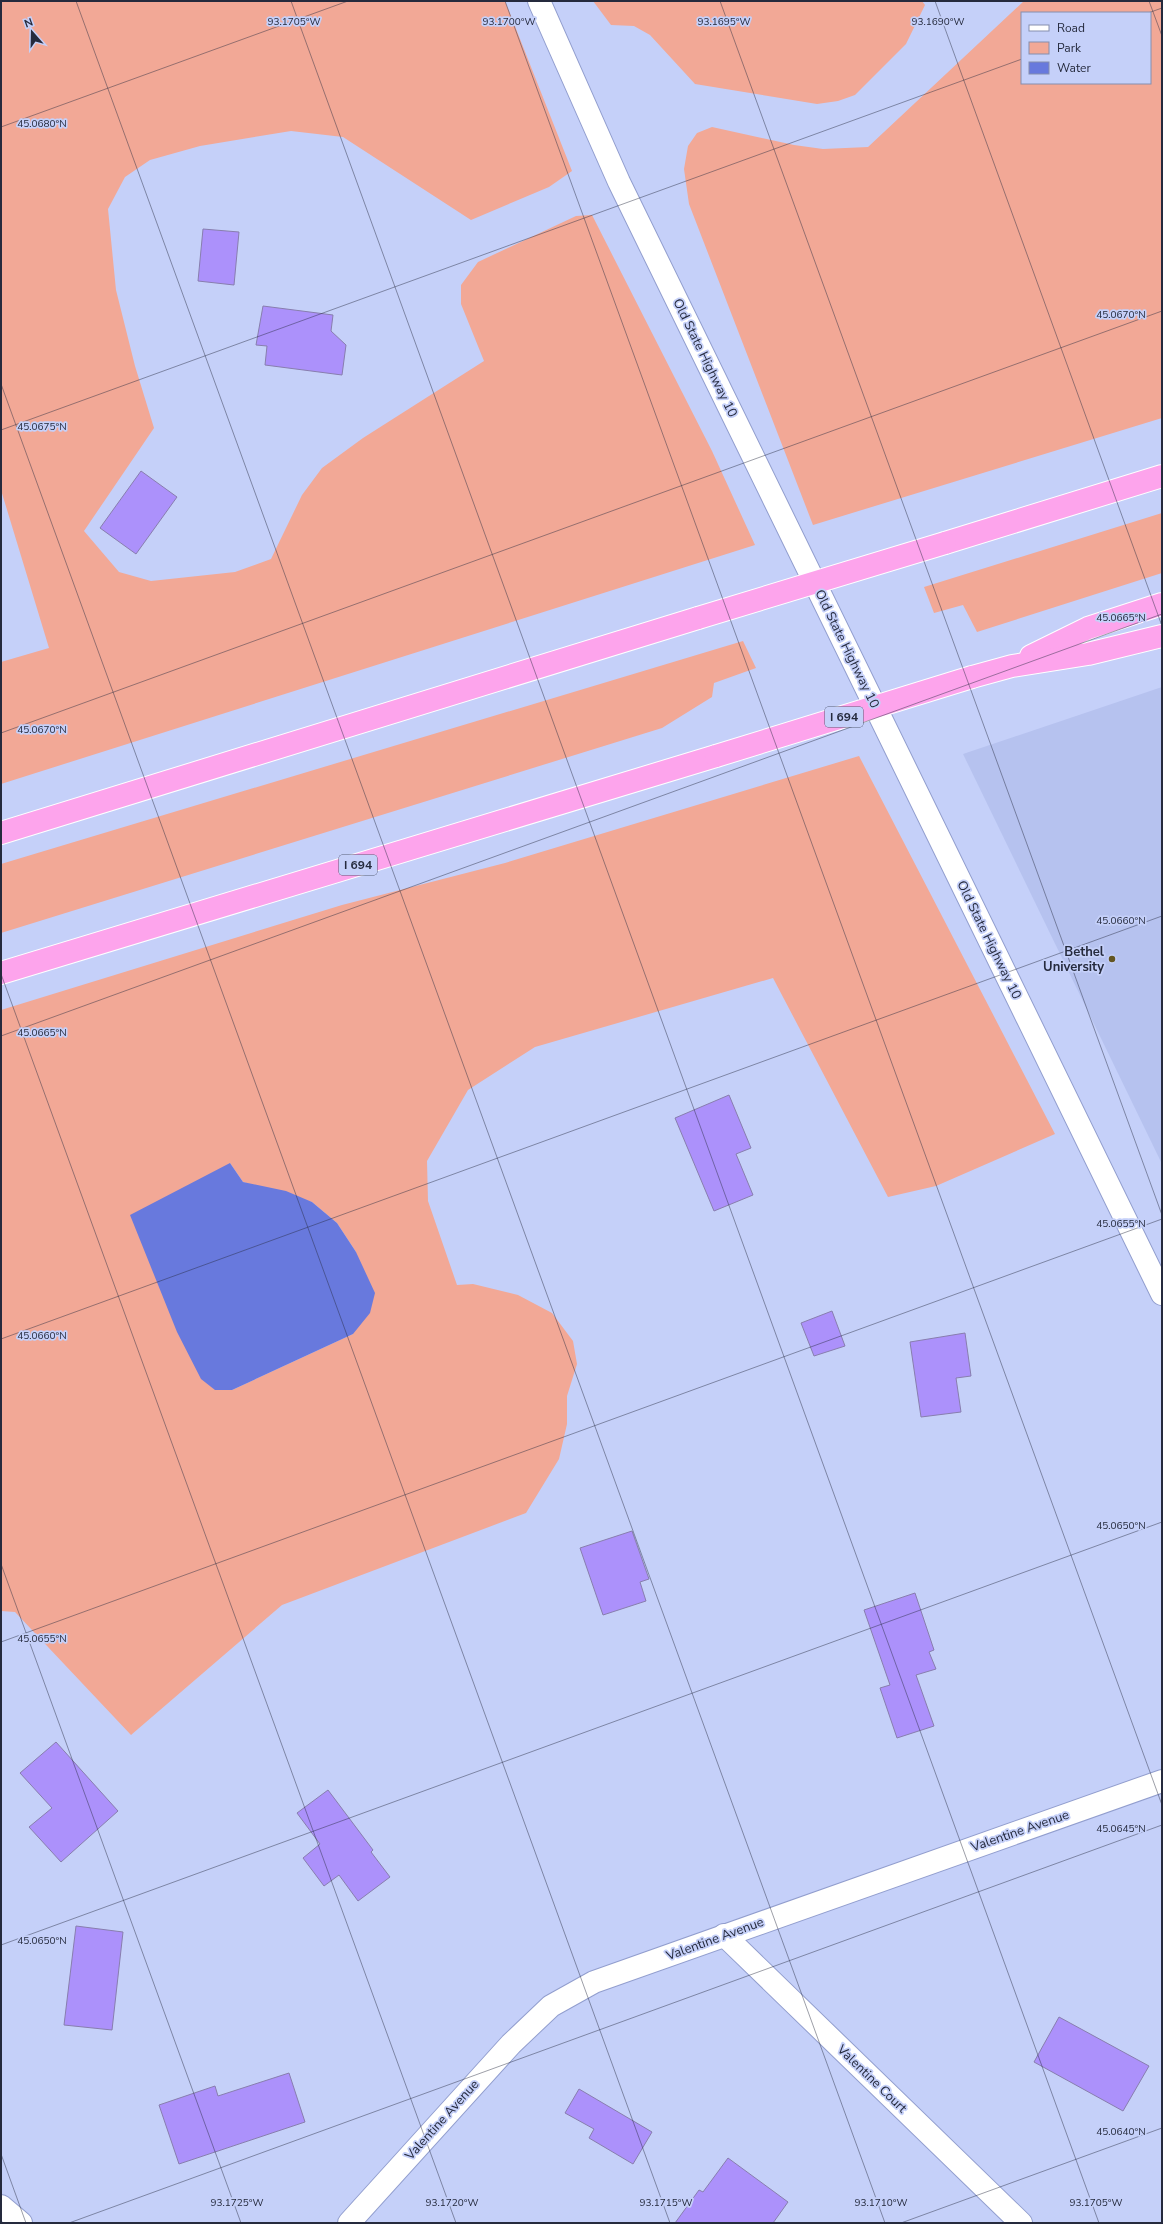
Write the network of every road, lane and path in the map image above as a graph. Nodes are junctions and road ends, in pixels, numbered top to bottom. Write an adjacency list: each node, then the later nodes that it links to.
1 (539, 1): 8 (street, Old State Highway 10)
2 (1162, 476): 6 (highway, bridge)
3 (1162, 604): 5 (highway, I 694)
4 (1162, 636): 5 (highway)
5 (1012, 666): 7 (highway, I 694, bridge)
6 (1, 833)
7 (1, 973)
8 (1162, 1294)
9 (1162, 1780): 10 (street, Valentine Avenue)
10 (724, 1935): 13 (street, Valentine Avenue); 14 (street, Valentine Court)
11 (1, 2206): 12 (street)
12 (21, 2223)
13 (349, 2223)
14 (1021, 2223)

